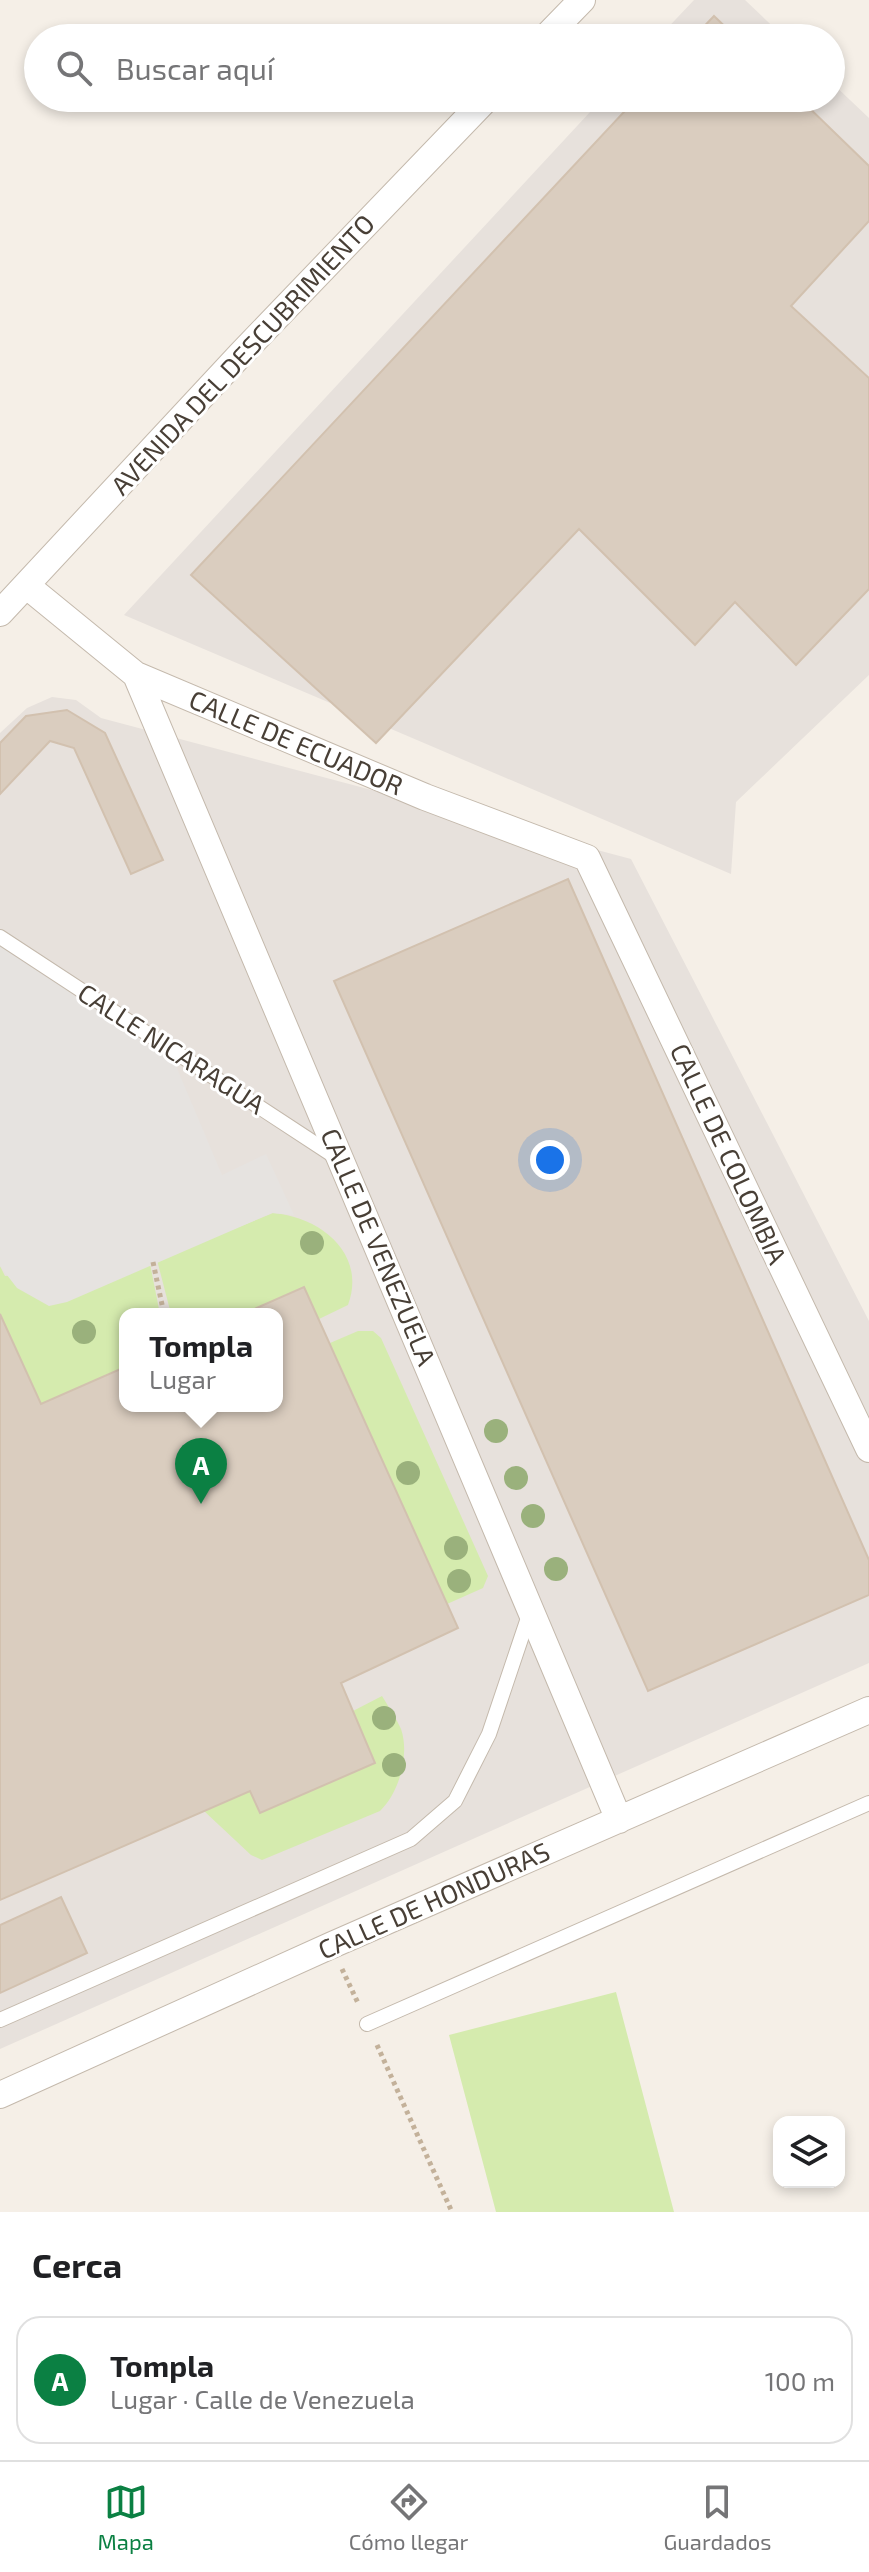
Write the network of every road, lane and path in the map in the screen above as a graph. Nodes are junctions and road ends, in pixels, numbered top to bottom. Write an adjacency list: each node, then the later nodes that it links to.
1 (582, 0): 2 (street)
2 (559, 24)
3 (474, 112): 4 (street, AVENIDA DEL DESCUBRIMIENTO)
4 (27, 586): 5 (street, AVENIDA DEL DESCUBRIMIENTO); 6 (street, CALLE DE ECUADOR)
5 (0, 613)
6 (136, 675): 7 (street, CALLE DE ECUADOR); 9 (street, CALLE DE VENEZUELA)
7 (587, 858): 12 (street, CALLE DE COLOMBIA)
8 (0, 937): 9 (lane, CALLE NICARAGUA)
9 (341, 1160): 13 (street, CALLE DE VENEZUELA)
10 (153, 1262): 11 (path)
11 (163, 1308)
12 (869, 1449)
13 (531, 1611): 16 (street, CALLE DE VENEZUELA); 18 (lane)
14 (869, 1710): 16 (street, CALLE DE HONDURAS)
15 (869, 1803): 19 (lane)
16 (619, 1820): 17 (street, CALLE DE HONDURAS)
17 (332, 1945): 19 (path); 20 (street, CALLE DE HONDURAS)
18 (0, 2020)
19 (367, 2024): 21 (path)
20 (0, 2095)
21 (452, 2212)

